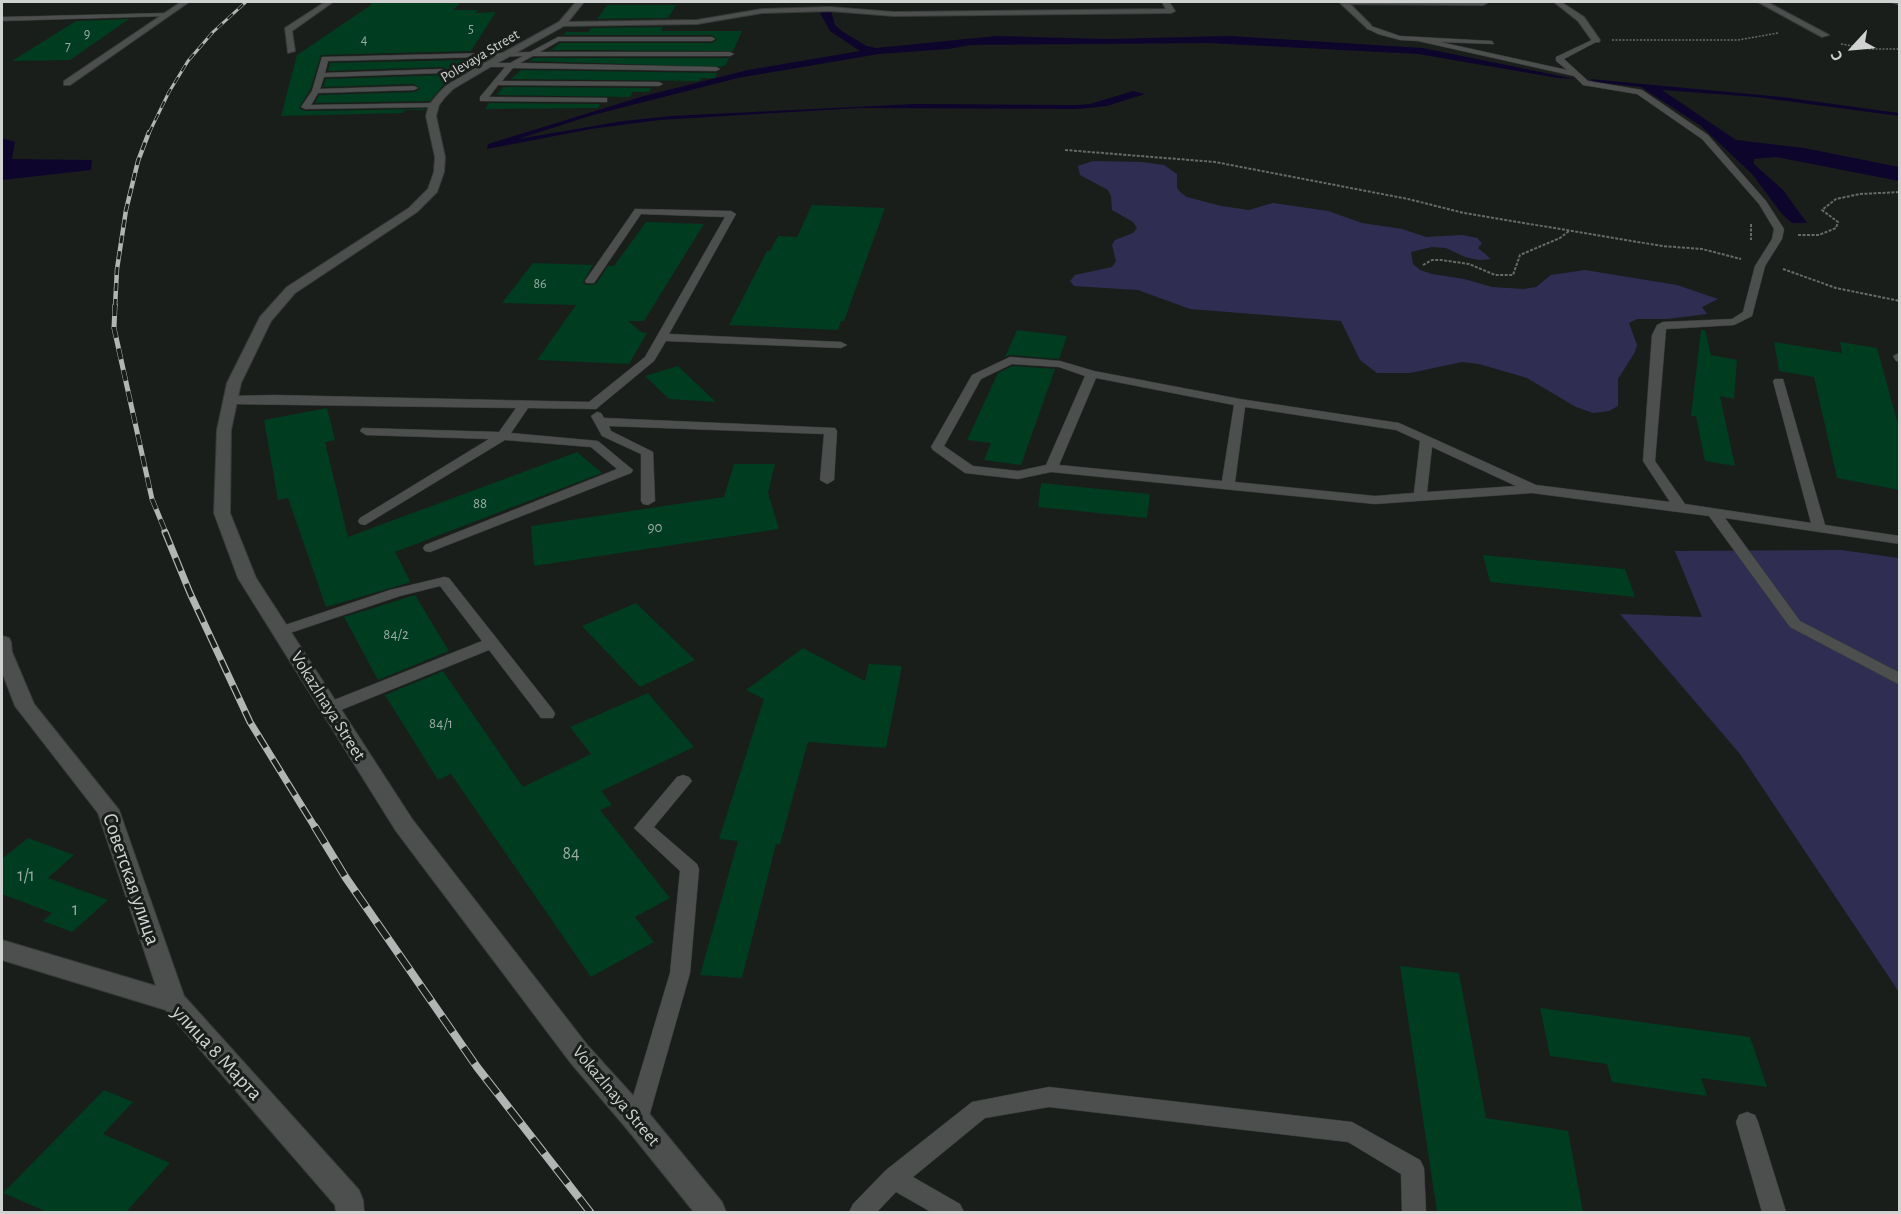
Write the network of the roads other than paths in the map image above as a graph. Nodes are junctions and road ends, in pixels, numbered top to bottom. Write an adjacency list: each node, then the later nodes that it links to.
1 (186, 2): 11 (street)
2 (329, 2): 20 (street)
3 (580, 2): 13 (street, Polevaya Street)
4 (1166, 2): 13 (street)
5 (1344, 2): 9 (street); 14 (street)
6 (1557, 2): 18 (street)
7 (1762, 2): 15 (street)
8 (1894, 2): 10 (lane)
9 (1483, 3)
10 (1899, 3)
11 (166, 15): 12 (lane); 30 (street)
12 (2, 19)
13 (562, 24): 23 (street, Polevaya Street)
14 (1368, 27): 17 (lane)
15 (1825, 35)
16 (712, 39): 21 (lane)
17 (1421, 40): 19 (lane); 29 (lane)
18 (1596, 40): 29 (lane)
19 (1492, 43)
20 (291, 51)
21 (530, 54): 22 (lane); 23 (lane); 25 (lane)
22 (730, 54)
23 (507, 55): 24 (street, Polevaya Street); 28 (lane)
24 (488, 65): 25 (lane); 36 (street, Polevaya Street)
25 (509, 67): 26 (lane); 31 (lane)
26 (716, 69)
27 (443, 71): 28 (lane)
28 (321, 75): 34 (lane)
29 (1577, 75): 57 (lane)
30 (67, 83)
31 (496, 83): 32 (lane); 35 (lane)
32 (659, 84)
33 (414, 88): 34 (lane)
34 (316, 91): 36 (lane)
35 (604, 100)
36 (434, 105): 37 (street, Polevaya Street)
37 (433, 190): 43 (street, Vokazlnaya Street)
38 (590, 281): 39 (lane)
39 (662, 337): 40 (lane); 46 (lane)
40 (841, 345)
41 (1092, 374): 44 (lane); 51 (lane); 51 (lane)
42 (1779, 381): 60 (lane)
43 (230, 400): 45 (lane); 63 (street, Vokazlnaya Street)
44 (1240, 402): 50 (lane); 53 (lane)
45 (524, 405): 46 (lane); 49 (lane)
46 (592, 406): 47 (lane)
47 (600, 422): 52 (lane); 56 (lane)
48 (366, 431): 49 (lane)
49 (503, 436): 59 (lane); 62 (lane)
50 (1426, 440): 54 (lane); 55 (lane)
51 (1051, 468): 53 (lane)
52 (827, 480)
53 (1228, 485): 55 (lane)
54 (1532, 489): 55 (lane); 57 (lane)
55 (1420, 498)
56 (648, 501)
57 (1681, 508): 58 (lane)
58 (1713, 512): 60 (lane); 66 (lane)
59 (365, 521)
60 (1819, 528): 61 (lane)
61 (1899, 540)
62 (430, 548)
63 (281, 631): 65 (lane); 67 (street, Vokazlnaya Street)
64 (2, 642): 71 (street, Советская улица)
65 (492, 643): 67 (lane); 68 (lane)
66 (1899, 680)
67 (330, 708): 72 (street, Vokazlnaya Street)
68 (548, 714)
69 (683, 781): 72 (lane)
70 (2, 950): 71 (street, улица 8 Марта)
71 (174, 1002): 75 (street, улица 8 Марта)
72 (637, 1120): 76 (street, Vokazlnaya Street)
73 (1748, 1122): 80 (lane)
74 (894, 1178): 77 (lane); 78 (lane); 79 (lane)
75 (350, 1212)
76 (712, 1212)
77 (861, 1212)
78 (952, 1212)
79 (1413, 1212)
80 (1774, 1212)

